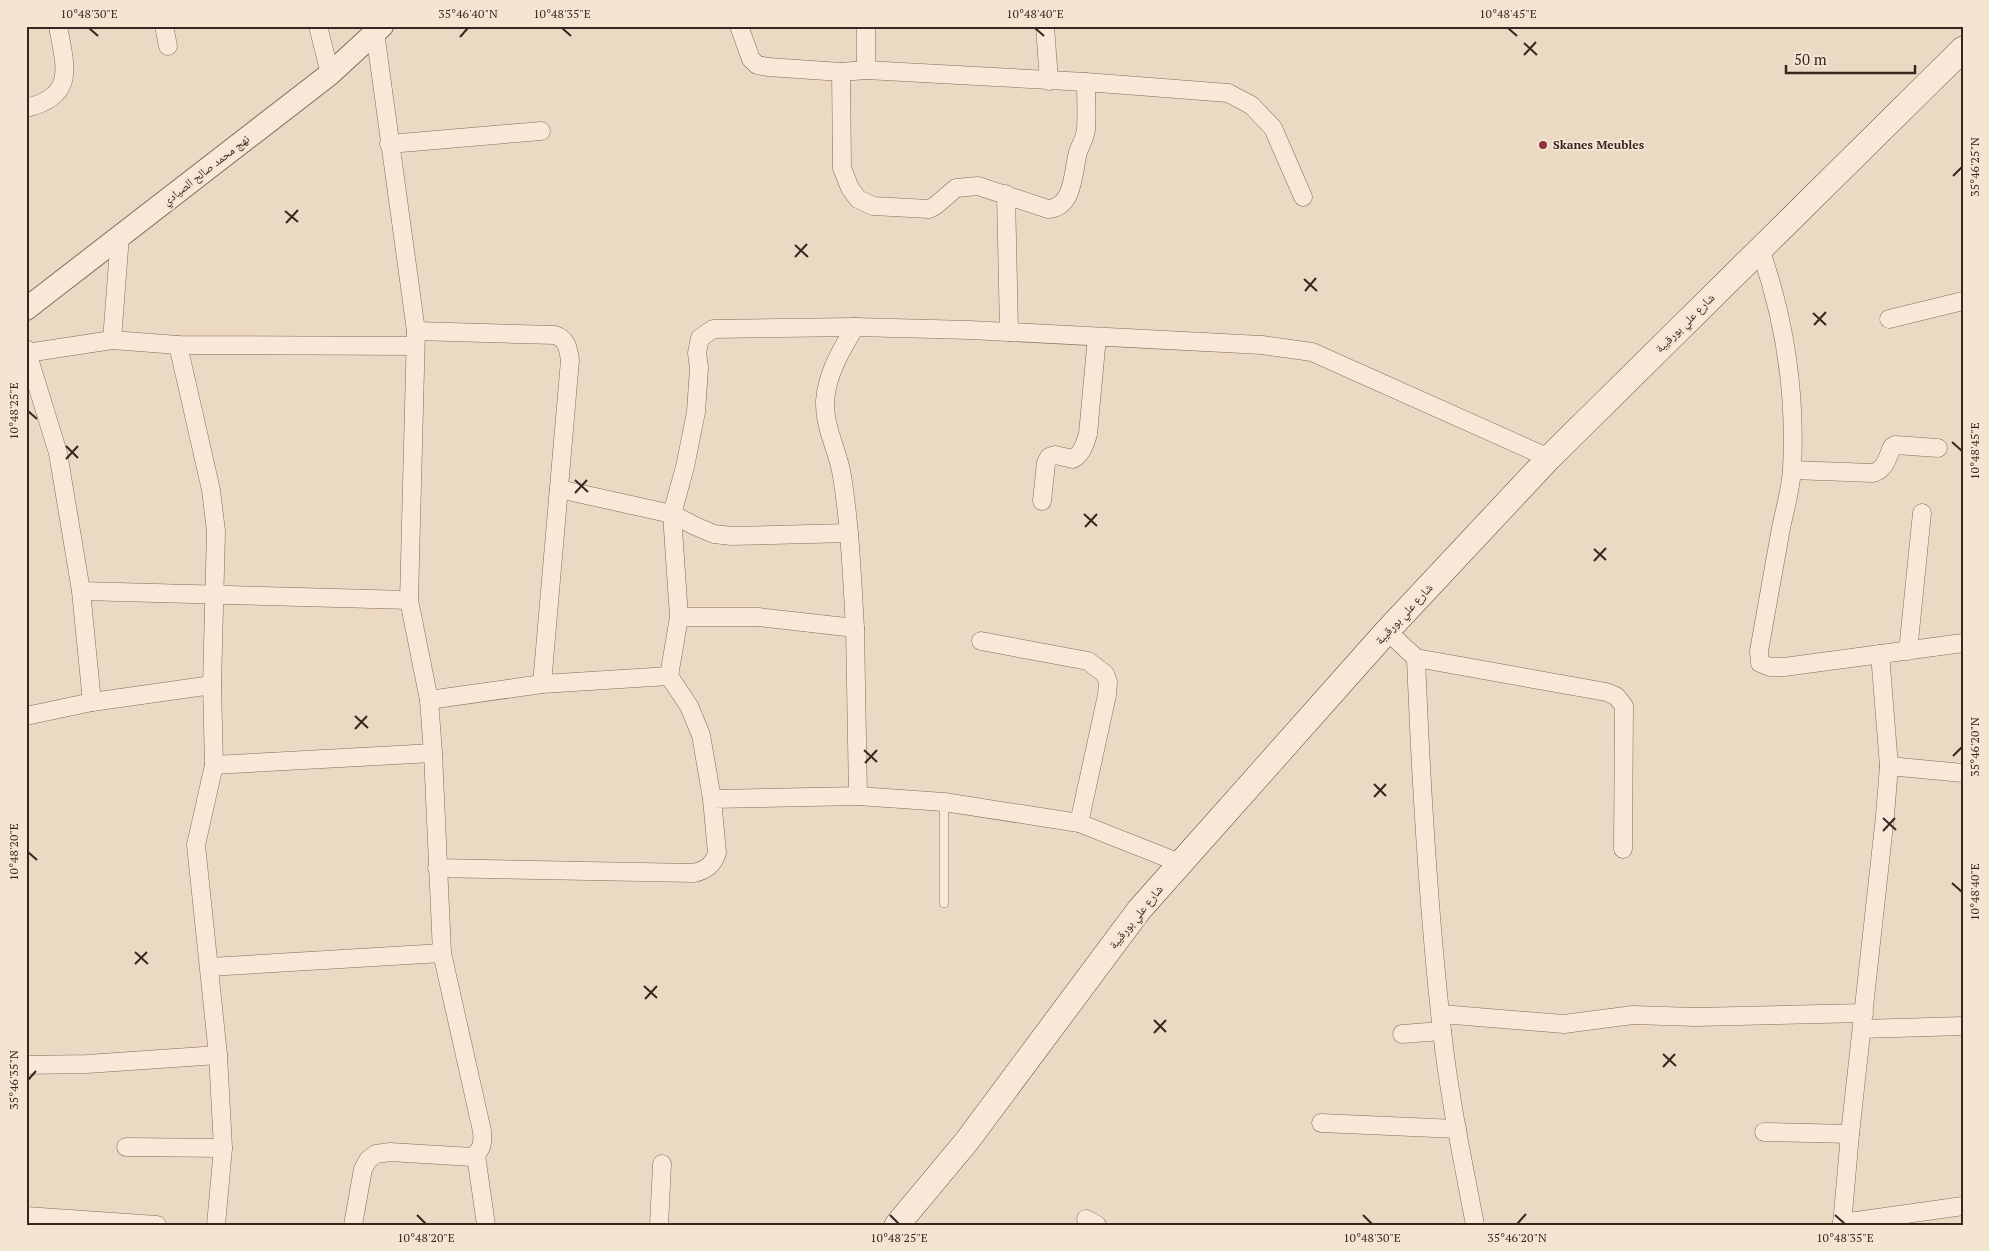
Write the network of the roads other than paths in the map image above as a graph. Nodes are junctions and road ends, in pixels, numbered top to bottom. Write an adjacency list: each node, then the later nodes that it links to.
1 (58, 26): 15 (street)
2 (164, 26): 8 (street)
3 (318, 26): 12 (street)
4 (739, 26): 11 (street)
5 (866, 26): 10 (street)
6 (1045, 26): 13 (street)
7 (378, 29): 12 (street, نهج محمد صالح الصيادي); 17 (street)
8 (168, 46)
9 (1963, 49): 21 (main road, شارع علي بورقيبة)
10 (866, 70): 11 (street); 13 (street)
11 (841, 72): 18 (street)
12 (330, 74): 20 (street, نهج محمد صالح الصيادي)
13 (1049, 81): 14 (street)
14 (1086, 82): 18 (street); 19 (street)
15 (26, 108)
16 (541, 131): 17 (street)
17 (389, 144): 28 (street)
18 (1006, 194): 26 (street)
19 (1303, 197)
20 (120, 236): 23 (street, نهج محمد صالح الصيادي); 29 (street)
21 (1760, 249): 33 (main road, شارع علي بورقيبة); 34 (street)
22 (1963, 301): 24 (street)
23 (26, 309)
24 (1888, 318)
25 (855, 327): 26 (street); 38 (street); 39 (street)
26 (1009, 332): 27 (street)
27 (1097, 337): 33 (street); 36 (street)
28 (416, 338): 30 (street); 35 (street); 42 (street)
29 (112, 340): 30 (street); 31 (street)
30 (178, 345): 41 (street)
31 (27, 351): 40 (street)
32 (1938, 448): 34 (street)
33 (1549, 458): 45 (main road, شارع علي بورقيبة)
34 (1792, 470): 49 (street)
35 (559, 489): 38 (street); 52 (street)
36 (1042, 501)
37 (1922, 513): 48 (street)
38 (672, 514): 39 (street); 43 (street)
39 (849, 533): 44 (street)
40 (81, 591): 41 (street); 55 (street)
41 (214, 595): 42 (street); 53 (street)
42 (409, 600): 54 (street)
43 (679, 617): 44 (street); 51 (street)
44 (855, 628): 61 (street)
45 (1387, 631): 50 (street); 66 (main road, شارع علي بورقيبة)
46 (981, 640): 64 (street)
47 (1963, 643): 48 (street)
48 (1908, 651): 49 (street)
49 (1880, 654): 59 (street)
50 (1416, 658): 65 (street); 72 (street)
51 (669, 676): 52 (street); 62 (street)
52 (542, 684): 54 (street)
53 (212, 685): 55 (street); 58 (street)
54 (429, 700): 57 (street)
55 (92, 702): 56 (street)
56 (26, 716)
57 (433, 753): 58 (street); 67 (street)
58 (214, 765): 70 (street)
59 (1889, 766): 60 (street); 71 (street)
60 (1963, 773)
61 (858, 796): 62 (street); 63 (street)
62 (712, 799): 67 (street)
63 (944, 802): 64 (street); 68 (lane)
64 (1079, 823): 66 (street)
65 (1623, 849)
66 (1180, 863): 93 (main road, شارع علي بورقيبة)
67 (437, 868): 69 (street)
68 (944, 903)
69 (442, 953): 70 (street); 83 (street)
70 (210, 967): 75 (street)
71 (1863, 1021): 72 (street); 73 (street); 80 (street)
72 (1442, 1022): 74 (street); 78 (street)
73 (1963, 1026)
74 (1402, 1034)
75 (218, 1056): 76 (street); 82 (street)
76 (26, 1065)
77 (1320, 1123): 78 (street)
78 (1457, 1129): 94 (street)
79 (1764, 1132): 80 (street)
80 (1850, 1134): 87 (street)
81 (126, 1147): 82 (street)
82 (223, 1148): 89 (street)
83 (476, 1155): 90 (street); 91 (street)
84 (662, 1164): 92 (street)
85 (1963, 1206): 87 (street)
86 (26, 1216): 88 (street)
87 (1842, 1224)
88 (158, 1225)
89 (216, 1225)
90 (353, 1225)
91 (486, 1225)
92 (659, 1225)
93 (897, 1225)
94 (1475, 1225)

